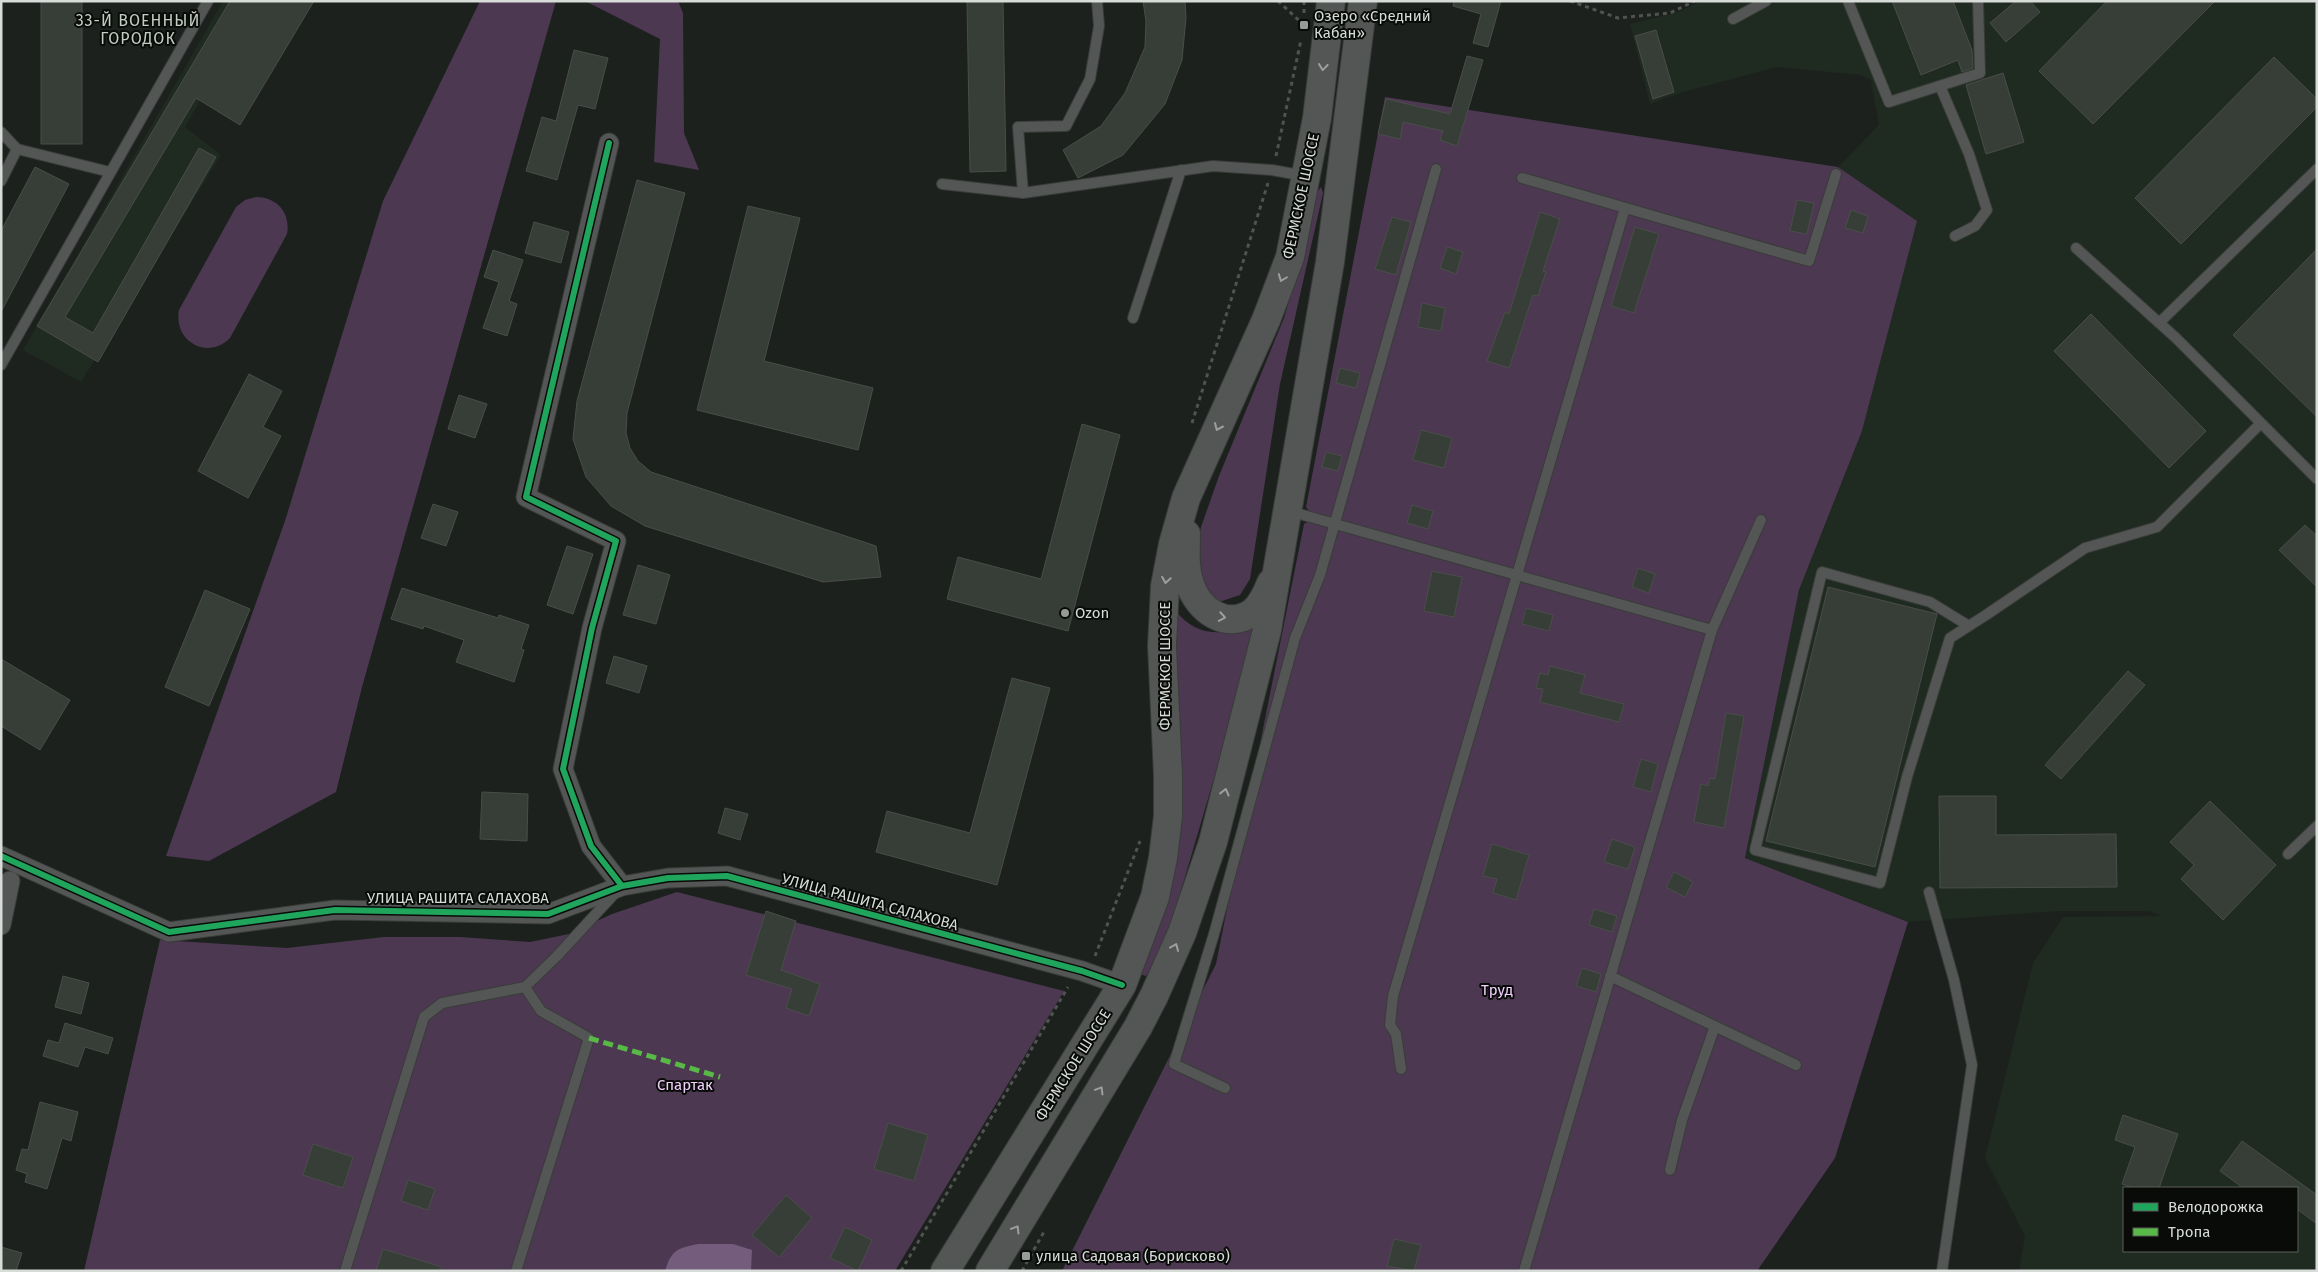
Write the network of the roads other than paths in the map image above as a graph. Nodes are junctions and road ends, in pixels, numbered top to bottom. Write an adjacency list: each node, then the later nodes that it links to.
1 (208, 1): 16 (lane)
2 (1097, 1): 22 (lane)
3 (1331, 1): 18 (main road, ФЕРМСКОЕ ШОССЕ, one-way to 18)
4 (1363, 1): 32 (main road)
5 (1766, 1): 8 (lane)
6 (1848, 1): 9 (lane)
7 (1978, 1): 9 (lane)
8 (1733, 19)
9 (1940, 86): 24 (lane)
10 (1, 132): 12 (lane)
11 (610, 143): 43 (street)
12 (17, 149): 16 (lane); 20 (lane)
13 (2317, 169): 27 (lane)
14 (1181, 170): 18 (lane); 22 (lane); 26 (lane)
15 (1436, 170): 34 (lane)
16 (110, 172): 28 (lane)
17 (1836, 174): 23 (lane)
18 (1306, 176): 31 (main road, ФЕРМСКОЕ ШОССЕ, one-way to 31)
19 (1522, 178): 23 (lane)
20 (1, 180)
21 (942, 184): 22 (lane)
22 (1023, 193)
23 (1625, 208): 36 (lane)
24 (1955, 236)
25 (2076, 248): 27 (lane)
26 (1133, 318)
27 (2160, 323): 29 (lane)
28 (1, 365)
29 (2261, 423): 30 (lane); 37 (lane)
30 (2317, 480)
31 (1186, 498): 35 (main road, one-way to 35); 47 (main road, ФЕРМСКОЕ ШОССЕ, one-way to 47)
32 (1288, 511): 34 (lane); 35 (main road)
33 (1762, 520): 38 (lane)
34 (1334, 524): 36 (lane); 53 (lane)
35 (1277, 572): 49 (main road, one-way to 35)
36 (1517, 576): 38 (lane); 52 (lane)
37 (1969, 626): 37 (lane)
38 (1712, 630): 46 (lane)
39 (2317, 826): 40 (lane)
40 (2288, 854)
41 (1, 856): 43 (street, УЛИЦА РАШИТА САЛАХОВА)
42 (10, 881): 45 (street)
43 (622, 886): 47 (street, УЛИЦА РАШИТА САЛАХОВА); 48 (lane)
44 (1929, 892): 60 (lane)
45 (1, 925)
46 (1610, 976): 50 (lane); 59 (lane)
47 (1122, 985): 49 (main road); 57 (main road, ФЕРМСКОЕ ШОССЕ)
48 (525, 987): 55 (lane); 56 (lane)
49 (1154, 996): 58 (main road, one-way to 49)
50 (1715, 1026): 51 (lane); 54 (lane)
51 (1796, 1065)
52 (1401, 1069)
53 (1225, 1088)
54 (1670, 1170)
55 (345, 1271)
56 (516, 1271)
57 (945, 1271)
58 (990, 1271)
59 (1524, 1271)
60 (1942, 1271)

